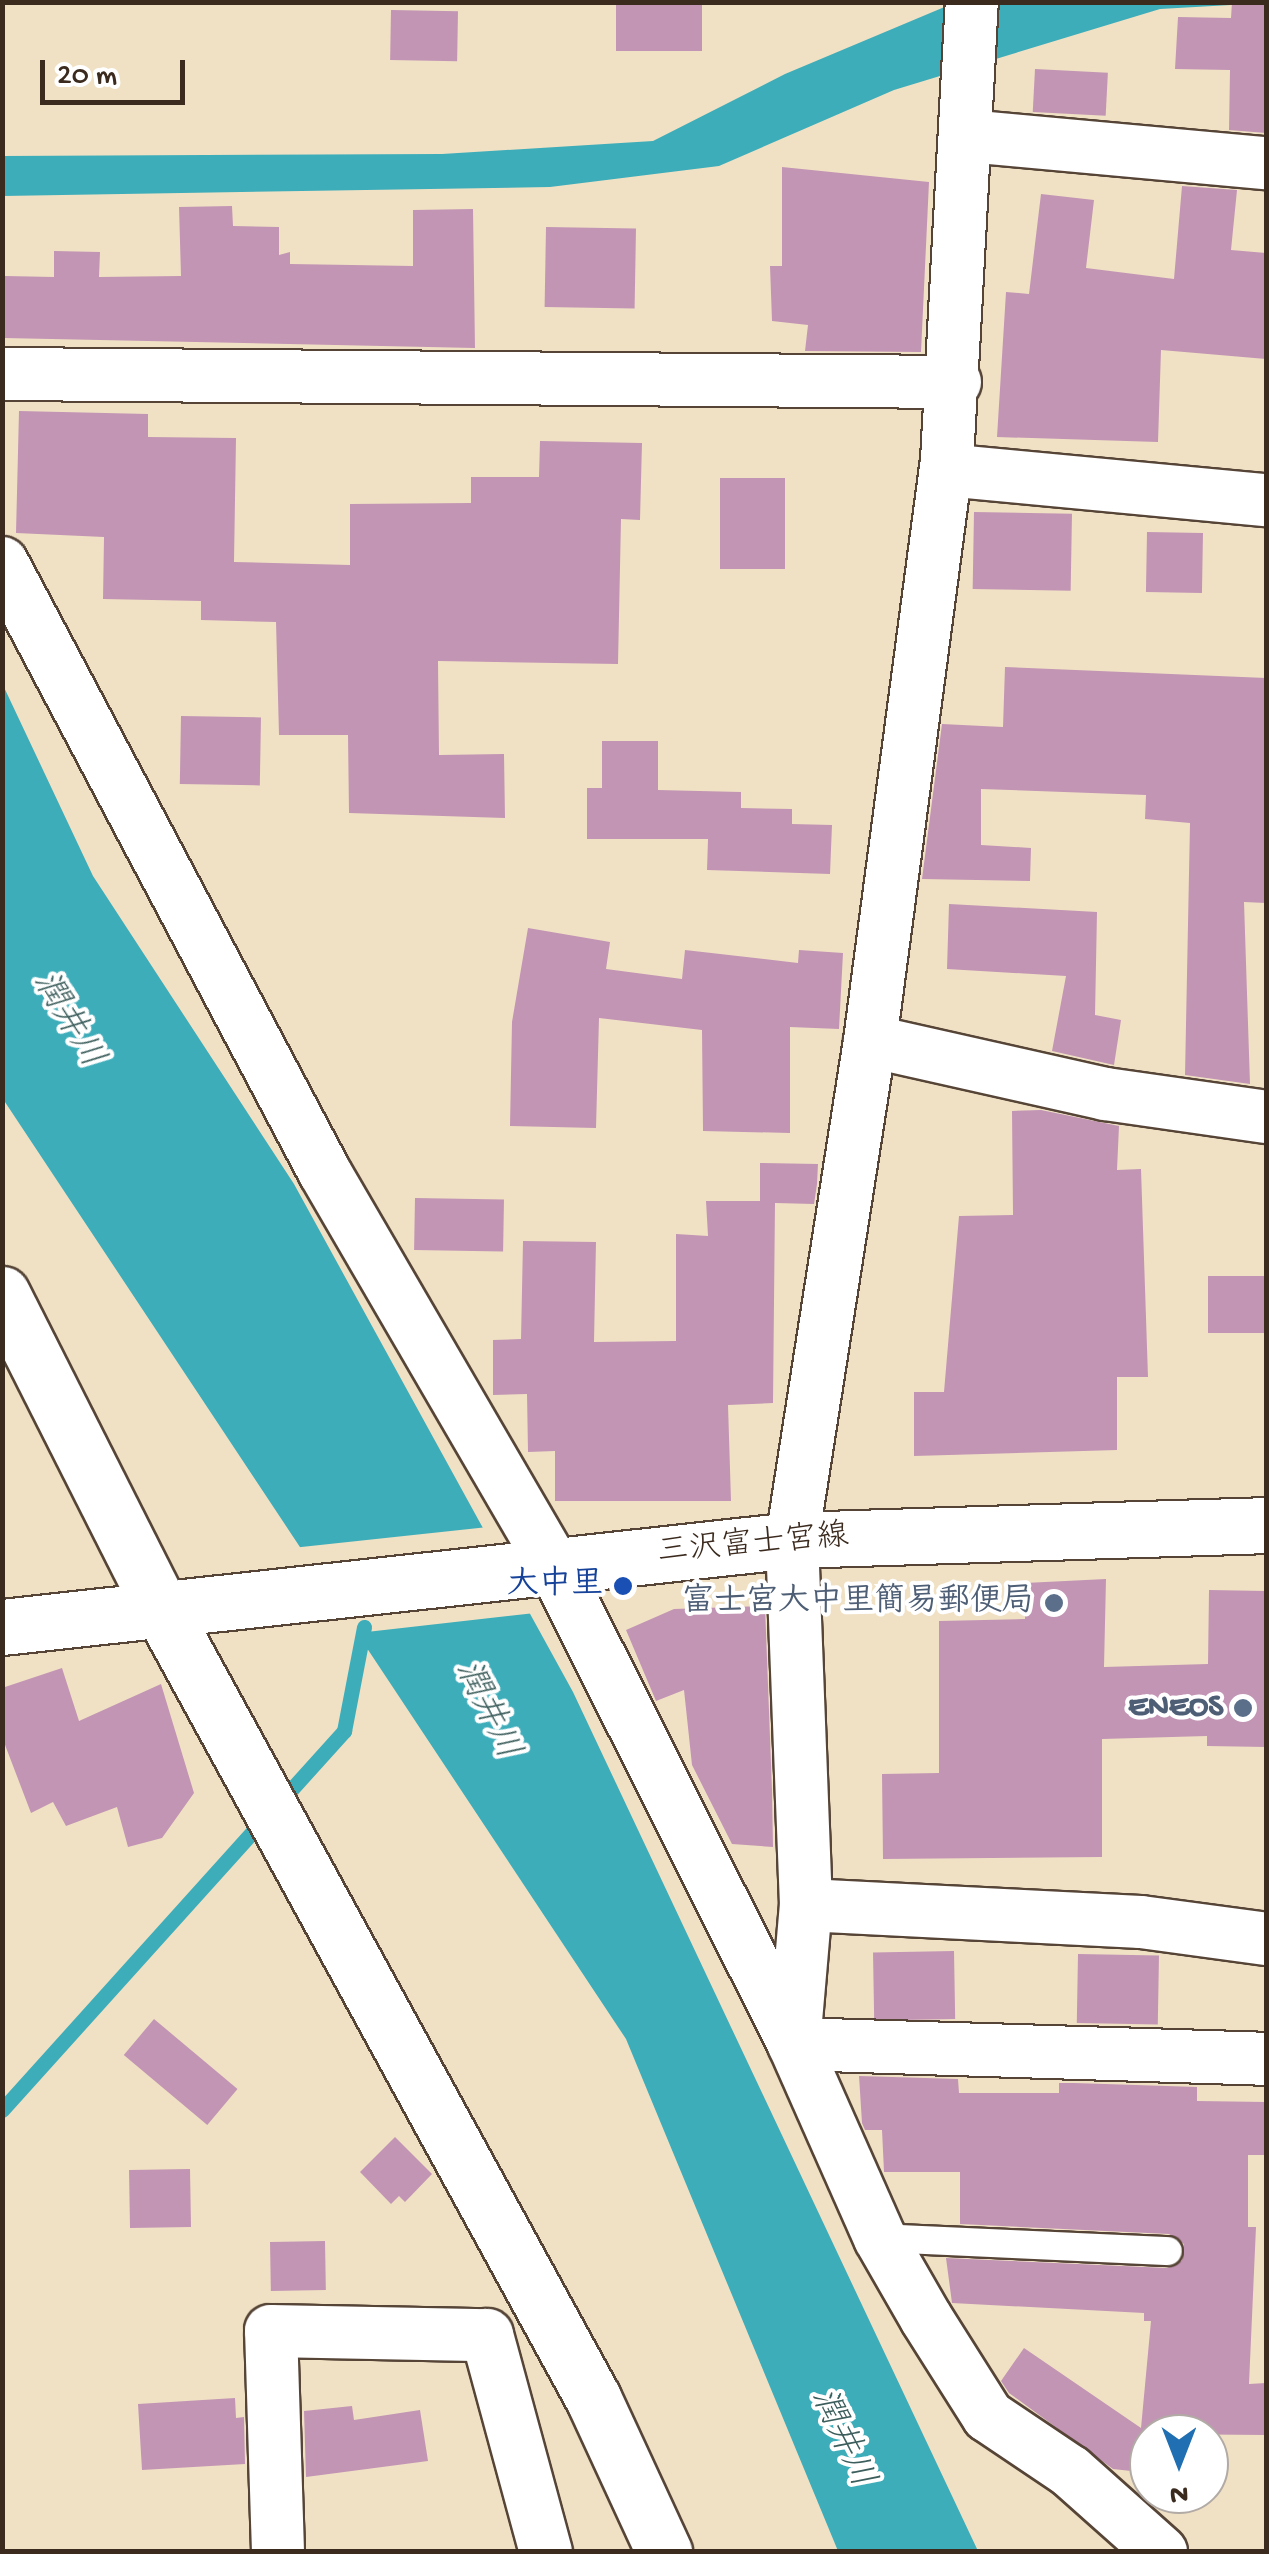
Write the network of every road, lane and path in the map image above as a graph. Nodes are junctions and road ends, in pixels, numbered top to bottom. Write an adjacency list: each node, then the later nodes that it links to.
1 (972, 2): 2 (street)
2 (967, 115): 3 (street); 5 (street)
3 (1266, 163)
4 (2, 374): 5 (street)
5 (955, 382): 6 (street)
6 (946, 470): 7 (street); 9 (street)
7 (1266, 500)
8 (2, 562): 14 (street)
9 (870, 1042): 10 (street); 13 (street)
10 (1266, 1116)
11 (2, 1294): 15 (street)
12 (1266, 1525): 13 (street, 三沢富士宮線)
13 (792, 1540): 14 (street, 三沢富士宮線); 17 (street)
14 (540, 1565): 15 (street, 三沢富士宮線); 19 (street)
15 (183, 1606): 16 (street, 三沢富士宮線); 23 (street)
16 (2, 1627)
17 (806, 1904): 18 (street); 19 (street)
18 (1266, 1939)
19 (794, 2044): 20 (street); 21 (street)
20 (1266, 2060)
21 (880, 2238): 22 (lane); 28 (street)
22 (1168, 2251)
23 (538, 2302): 24 (street); 27 (street)
24 (503, 2384): 25 (street); 26 (street)
25 (278, 2552)
26 (546, 2552)
27 (664, 2552)
28 (1162, 2552)

